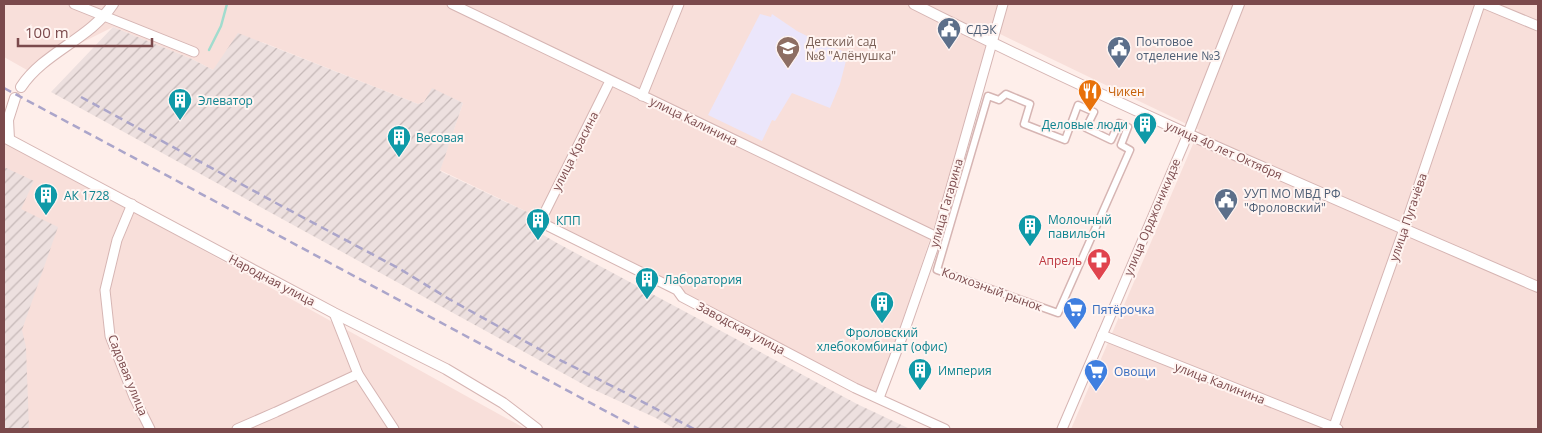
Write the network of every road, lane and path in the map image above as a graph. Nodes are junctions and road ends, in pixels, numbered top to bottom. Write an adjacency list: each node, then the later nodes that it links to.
1 (74, 4): 10 (street)
2 (113, 4): 10 (street)
3 (452, 4): 14 (street, улица Калинина)
4 (679, 4): 16 (street)
5 (914, 4): 12 (street, улица 40 лет Октября)
6 (1003, 4): 12 (street, улица Гагарина)
7 (1239, 4): 19 (street, улица Орджоникидзе)
8 (1480, 4): 23 (street, улица Пугачёва)
9 (1485, 4): 11 (street)
10 (105, 16): 13 (street); 15 (street)
11 (1538, 26)
12 (992, 42): 19 (street, улица 40 лет Октября); 24 (street, улица Гагарина)
13 (194, 52)
14 (610, 81): 16 (street, улица Калинина); 22 (street, улица Красина)
15 (21, 87)
16 (642, 96): 24 (street, улица Калинина)
17 (14, 98): 20 (street)
18 (1119, 123): 18 (street, Колхозный рынок)
19 (1188, 134): 23 (street, улица 40 лет Октября); 27 (street, улица Орджоникидзе)
20 (6, 138): 21 (street, Народная улица)
21 (132, 204): 26 (street, Народная улица); 30 (street, Садовая улица)
22 (540, 222): 29 (street, Заводская улица)
23 (1404, 229): 25 (street, улица 40 лет Октября); 36 (street, улица Пугачёва)
24 (937, 237): 29 (street, улица Гагарина)
25 (1538, 287)
26 (334, 313): 28 (street); 33 (street, Народная улица)
27 (1102, 335): 35 (street, улица Орджоникидзе); 36 (street, улица Калинина)
28 (358, 374): 31 (street); 32 (street)
29 (879, 398): 34 (street, Заводская улица)
30 (150, 429)
31 (236, 429)
32 (394, 429)
33 (537, 429)
34 (945, 429)
35 (1062, 429)
36 (1335, 429)

